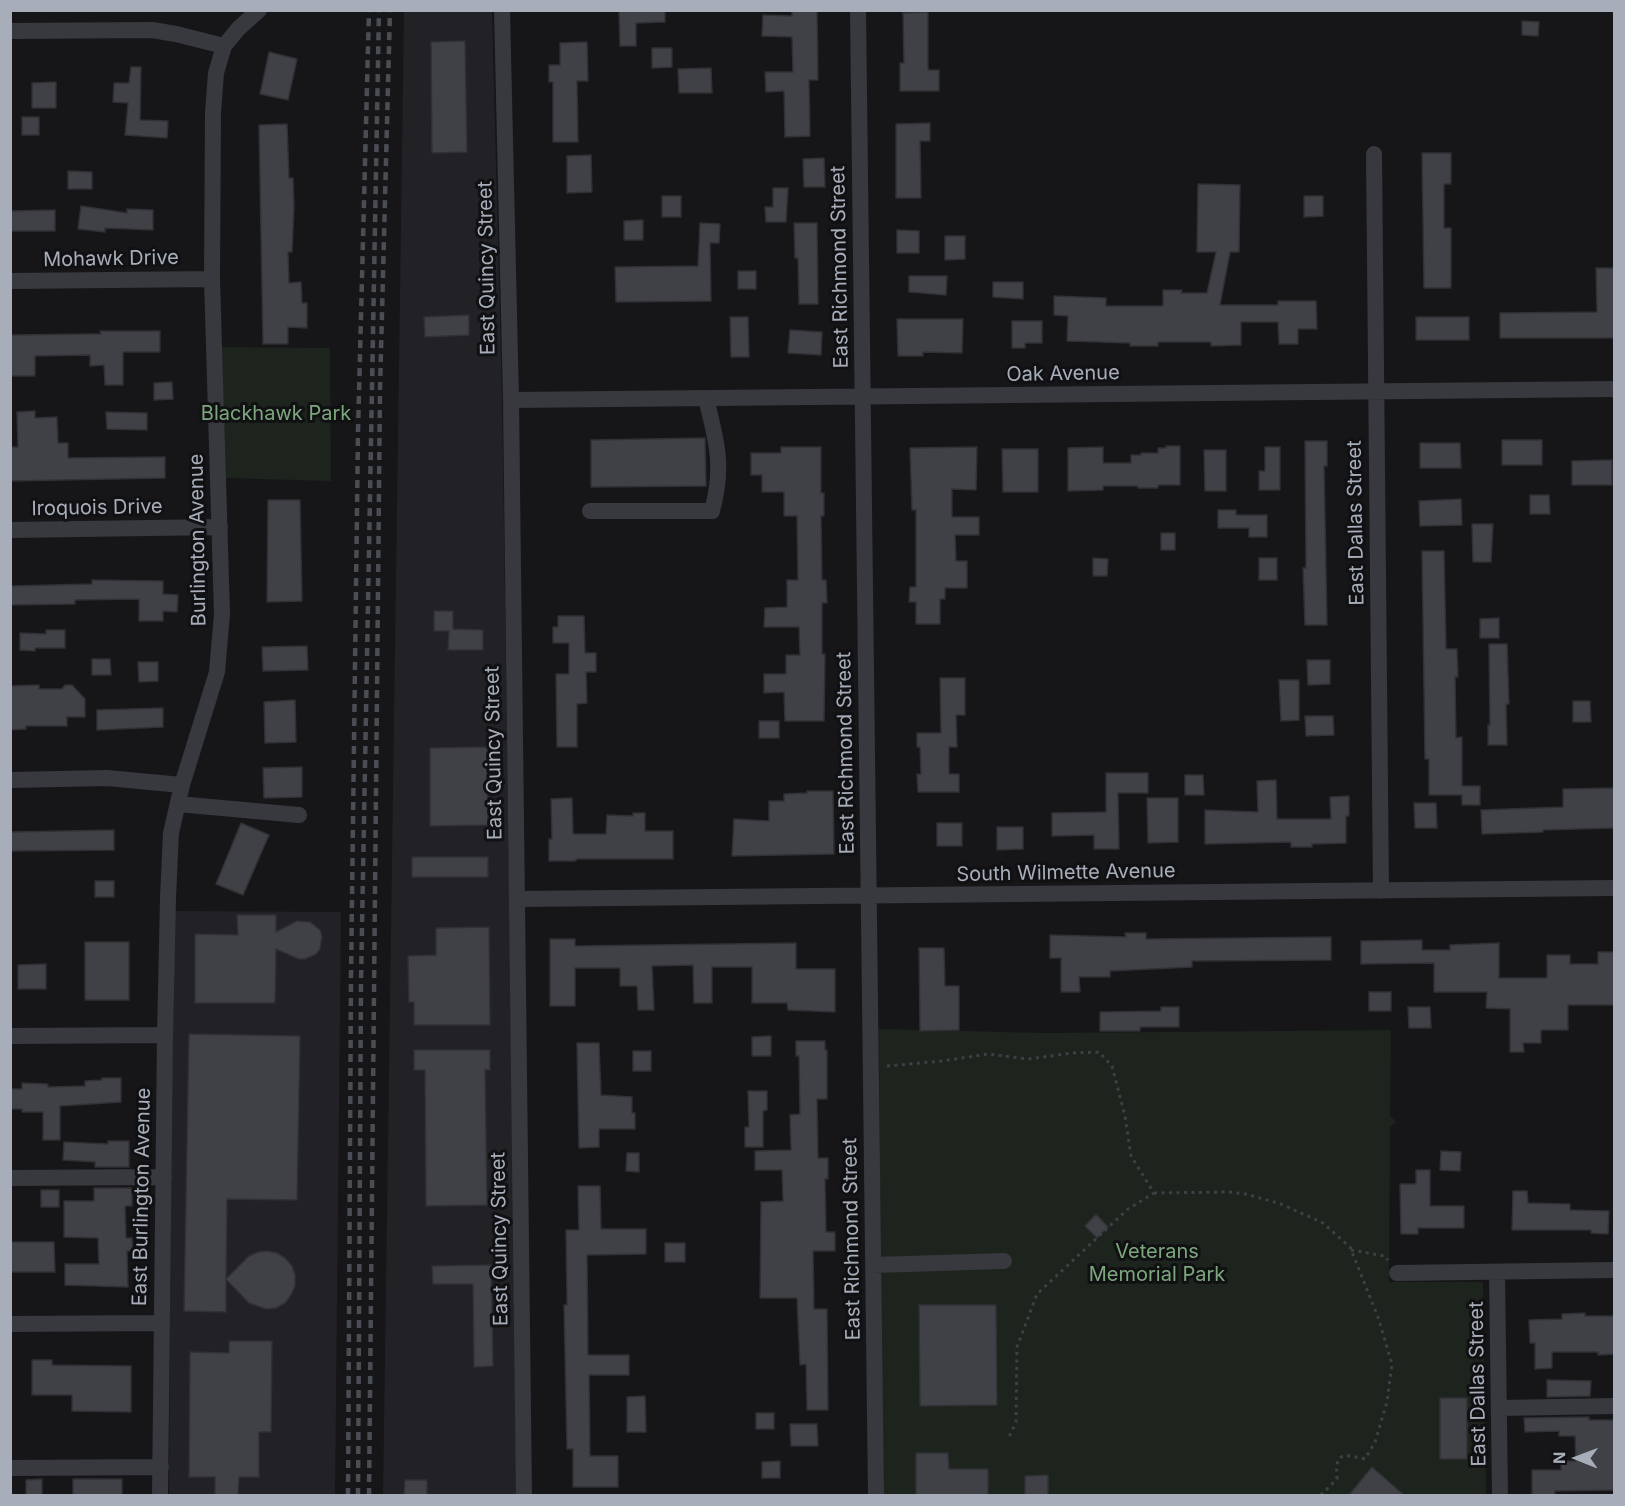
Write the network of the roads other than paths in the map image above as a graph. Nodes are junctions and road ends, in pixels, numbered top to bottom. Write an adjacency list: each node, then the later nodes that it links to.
1 (259, 10): 5 (street, Burlington Avenue)
2 (502, 10): 13 (street, East Quincy Street)
3 (858, 10): 11 (street, East Richmond Street)
4 (10, 32): 5 (street)
5 (224, 46): 7 (street, Burlington Avenue)
6 (1374, 154): 10 (street, East Dallas Street)
7 (212, 279): 8 (street, Mohawk Drive); 15 (street, Burlington Avenue)
8 (10, 281)
9 (1614, 389): 10 (street, Oak Avenue)
10 (1375, 392): 11 (street, Oak Avenue); 22 (street, East Dallas Street)
11 (863, 397): 12 (street, Oak Avenue); 23 (street, East Richmond Street)
12 (706, 399): 13 (street, Oak Avenue); 14 (street)
13 (511, 400): 25 (street, East Quincy Street)
14 (590, 511)
15 (220, 527): 16 (street, Iroquois Drive); 18 (street, Burlington Avenue)
16 (10, 530)
17 (10, 780): 18 (street)
18 (182, 785): 19 (street, Burlington Avenue)
19 (178, 804): 20 (street); 24 (street, Burlington Avenue)
20 (299, 815)
21 (1614, 888): 22 (street, South Wilmette Avenue)
22 (1381, 891): 23 (street, South Wilmette Avenue)
23 (869, 896): 25 (street, South Wilmette Avenue); 31 (street, East Richmond Street)
24 (168, 898): 26 (street, East Burlington Avenue)
25 (517, 899): 42 (street, East Quincy Street)
26 (165, 1035): 27 (street); 28 (street, East Burlington Avenue)
27 (10, 1036)
28 (164, 1177): 29 (street); 35 (street, East Burlington Avenue)
29 (10, 1178)
30 (1004, 1261): 31 (street)
31 (873, 1265): 43 (street, East Richmond Street)
32 (1614, 1270): 33 (street)
33 (1497, 1272): 34 (street); 38 (street, East Dallas Street)
34 (1397, 1273)
35 (161, 1323): 36 (street); 39 (street, East Burlington Avenue)
36 (10, 1324)
37 (1614, 1406): 38 (street)
38 (1499, 1408): 44 (street, East Dallas Street)
39 (161, 1467): 40 (street); 41 (street, East Burlington Avenue)
40 (10, 1468)
41 (160, 1496)
42 (524, 1496)
43 (876, 1496)
44 (1500, 1496)

